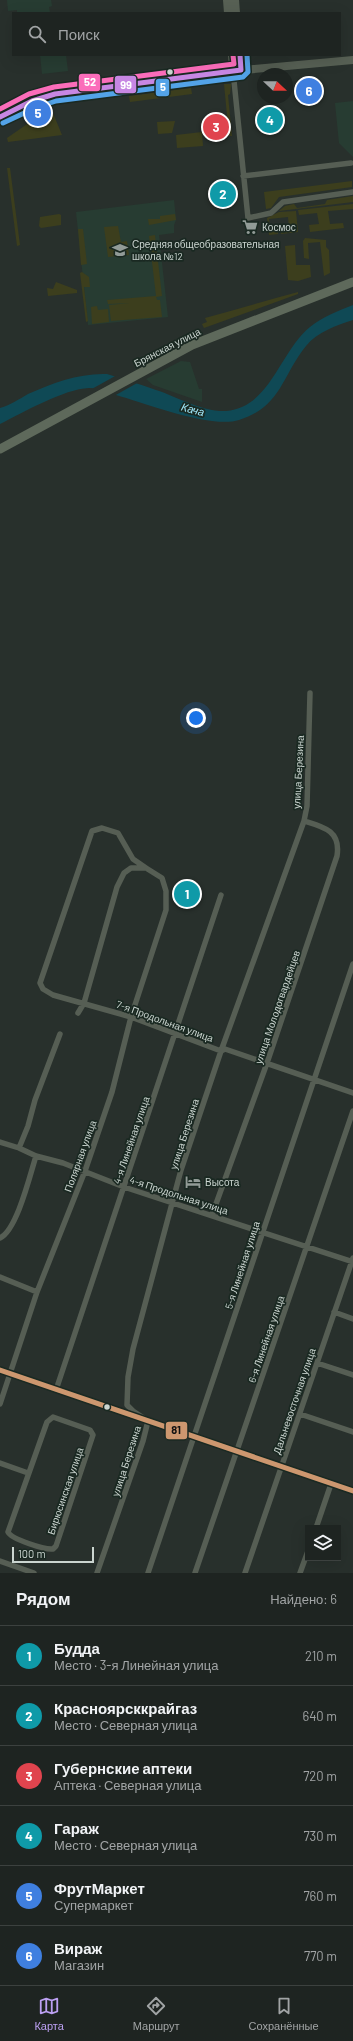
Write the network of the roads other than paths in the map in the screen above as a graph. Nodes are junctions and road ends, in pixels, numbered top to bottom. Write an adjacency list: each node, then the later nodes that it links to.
1 (227, 0): 3 (main road)
2 (235, 0): 4 (main road)
3 (228, 12)
4 (236, 12)
5 (232, 56): 9 (main road)
6 (240, 56): 8 (main road)
7 (353, 60): 8 (main road)
8 (241, 70): 9 (main road); 10 (street)
9 (233, 71): 10 (street); 11 (street)
10 (234, 81): 13 (street)
11 (0, 117)
12 (351, 163): 13 (street)
13 (243, 176): 14 (street)
14 (353, 192)
15 (353, 282): 16 (highway, Брянская улица)
16 (0, 449)
17 (310, 693): 18 (street, улица Березина)
18 (304, 821): 27 (street, улица Березина); 28 (street, улица Молодогвардейцев)
19 (146, 868): 22 (street); 22 (street, 7-я Продольная улица); 24 (street, Полярная улица)
20 (220, 895): 25 (street, 4-я Линейная улица)
21 (353, 964): 29 (street, 5-я Линейная улица)
22 (84, 1003): 23 (street); 24 (street, 7-я Продольная улица)
23 (78, 1013)
24 (131, 1017): 25 (street, 7-я Продольная улица); 35 (street, Полярная улица)
25 (176, 1033): 27 (street, 7-я Продольная улица); 36 (street, 4-я Линейная улица)
26 (60, 1034): 33 (street)
27 (221, 1051): 28 (street, 7-я Продольная улица); 37 (street, улица Березина)
28 (267, 1063): 29 (street, 7-я Продольная улица); 38 (street, улица Молодогвардейцев)
29 (314, 1079): 30 (street, 7-я Продольная улица); 39 (street, 5-я Линейная улица)
30 (353, 1093)
31 (353, 1111): 41 (street, 6-я Линейная улица)
32 (0, 1142): 33 (street, 4-я Продольная улица)
33 (19, 1148): 34 (street, 4-я Продольная улица)
34 (36, 1156): 35 (street, 4-я Продольная улица); 40 (street)
35 (85, 1171): 36 (street, 4-я Продольная улица); 44 (street, Полярная улица)
36 (124, 1187): 37 (street, 4-я Продольная улица); 51 (street, 4-я Линейная улица)
37 (173, 1202): 38 (street, 4-я Продольная улица); 54 (street, улица Березина)
38 (212, 1215): 39 (street, 4-я Продольная улица)
39 (262, 1232): 41 (street, 4-я Продольная улица); 56 (street, 5-я Линейная улица)
40 (0, 1238)
41 (307, 1247): 42 (street, 4-я Продольная улица); 57 (street, 6-я Линейная улица)
42 (353, 1261): 45 (street, Дальневосточная улица)
43 (0, 1276): 44 (street)
44 (38, 1292): 49 (street, Полярная улица)
45 (334, 1312): 46 (street); 47 (street, Дальневосточная улица)
46 (353, 1319)
47 (317, 1363): 50 (street); 53 (street, Дальневосточная улица)
48 (0, 1370): 49 (street)
49 (10, 1373): 51 (street); 52 (street, Полярная улица)
50 (353, 1375)
51 (56, 1390): 54 (street)
52 (0, 1404)
53 (300, 1414): 55 (street); 59 (street, Дальневосточная улица)
54 (148, 1422): 56 (street); 67 (street, улица Березина)
55 (353, 1432)
56 (194, 1437): 57 (street); 68 (street, 5-я Линейная улица)
57 (238, 1452): 59 (street); 69 (street, 6-я Линейная улица)
58 (0, 1463): 60 (street)
59 (281, 1467): 61 (street); 70 (street, Дальневосточная улица)
60 (28, 1473): 60 (street, Бирюсинская улица)
61 (331, 1484): 62 (street); 63 (street)
62 (353, 1491)
63 (317, 1525)
64 (305, 1559): 71 (street)
65 (0, 1561): 66 (street)
66 (34, 1573)
67 (97, 1573)
68 (148, 1573)
69 (195, 1573)
70 (245, 1573)
71 (300, 1573)

